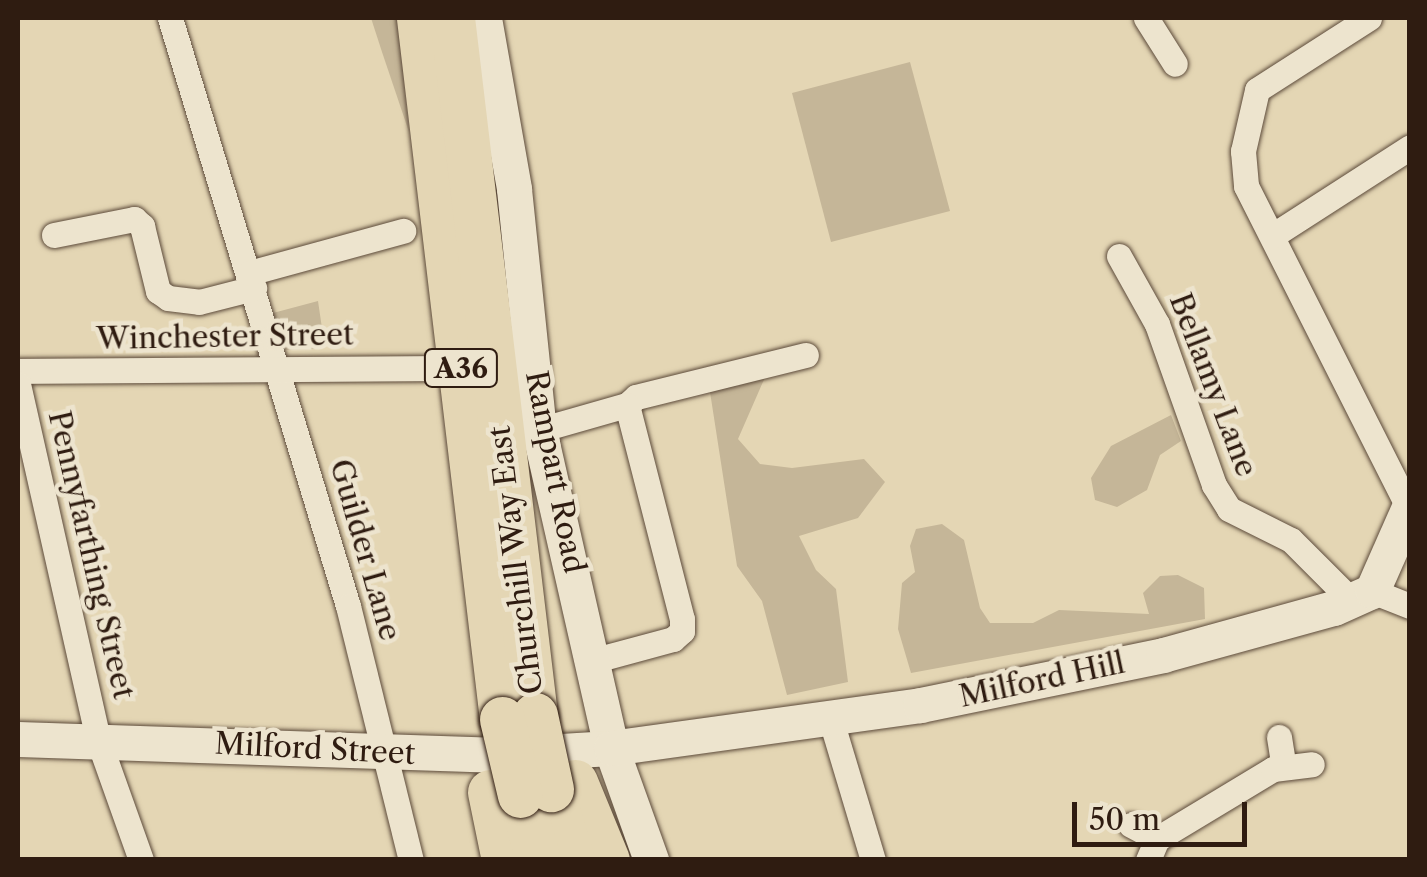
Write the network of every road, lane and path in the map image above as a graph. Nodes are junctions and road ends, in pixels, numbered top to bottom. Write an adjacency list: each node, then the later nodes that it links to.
1 (170, 18): 13 (street, Guilder Lane)
2 (419, 18): 22 (highway, Churchill Way East / A36)
3 (452, 18): 22 (highway, Churchill Way East / A36)
4 (484, 18): 20 (street, Rampart Road)
5 (1146, 18): 7 (street)
6 (1369, 18): 11 (street)
7 (1174, 64)
8 (1410, 146): 11 (street)
9 (403, 231): 13 (street)
10 (54, 236): 13 (street)
11 (1272, 236): 21 (street)
12 (1119, 256): 23 (street, Bellamy Lane)
13 (252, 281): 15 (street, Guilder Lane)
14 (806, 355): 19 (street)
15 (277, 367): 16 (street, Winchester Street); 17 (street, Winchester Street); 32 (street, Guilder Lane)
16 (434, 368)
17 (18, 371)
18 (18, 384): 30 (street, Pennyfarthing Street)
19 (627, 405): 20 (street); 25 (street)
20 (540, 430): 25 (street, Rampart Road)
21 (1409, 506): 23 (street)
22 (501, 572): 27 (highway, Churchill Way East / A36)
23 (1361, 595): 24 (street); 26 (street, Milford Hill)
24 (1410, 606)
25 (595, 660): 31 (street, Rampart Road)
26 (830, 717): 31 (street, Milford Hill); 45 (street)
27 (519, 719): 35 (highway, Churchill Way East / A36, bridge); 35 (highway)
28 (1279, 737): 34 (street)
29 (18, 739): 30 (street, Milford Street)
30 (100, 742): 32 (street, Milford Street); 38 (street, Pennyfarthing Street)
31 (612, 748): 32 (street, Milford Street); 44 (street, Rampart Road)
32 (382, 753): 39 (street, Guilder Lane)
33 (1312, 764): 34 (street)
34 (1284, 768): 37 (street)
35 (534, 789): 40 (highway); 41 (highway, Churchill Way East / A36); 42 (highway, Churchill Way East / A36); 43 (highway)
36 (1132, 824): 37 (street)
37 (1152, 850)
38 (141, 860)
39 (411, 860)
40 (504, 860)
41 (538, 860)
42 (572, 860)
43 (606, 860)
44 (652, 860)
45 (873, 860)

